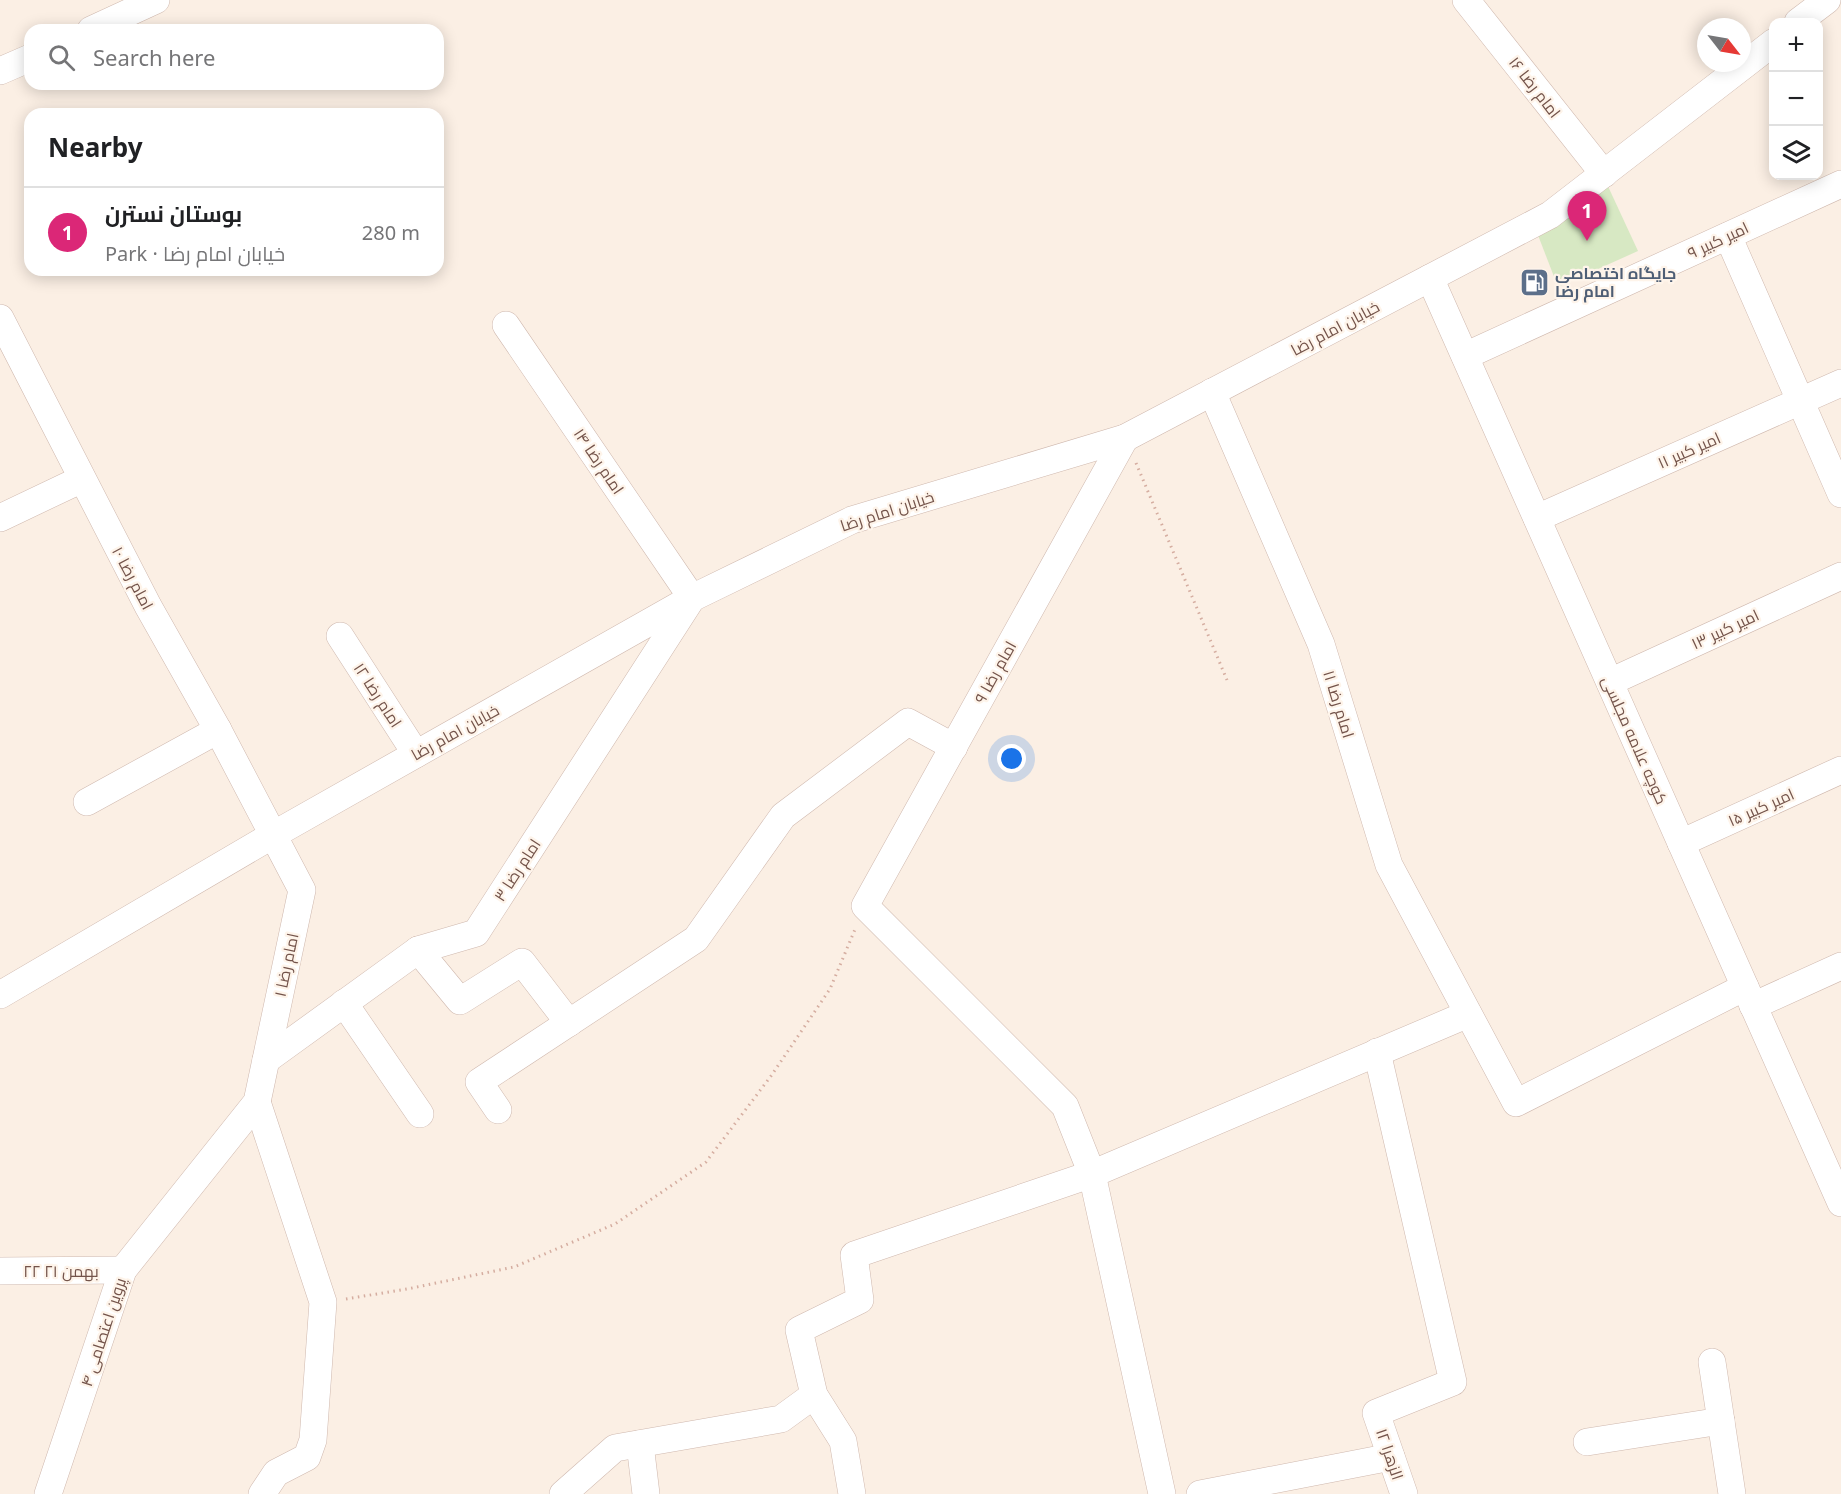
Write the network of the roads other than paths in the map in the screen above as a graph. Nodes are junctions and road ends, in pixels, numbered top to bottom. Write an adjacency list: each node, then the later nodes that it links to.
1 (156, 0): 5 (street)
2 (1466, 0): 9 (street, امام رضا ۱۶)
3 (1827, 0): 4 (street)
4 (1803, 18)
5 (104, 24)
6 (1769, 45): 9 (street, خیابان امام رضا)
7 (24, 61): 8 (street)
8 (0, 71)
9 (1604, 174): 12 (street, خیابان امام رضا)
10 (1841, 184): 11 (street, امیر کبیر ۹)
11 (1728, 236): 15 (street, امیر کبیر ۹); 18 (street)
12 (1430, 278): 15 (street, کوچه علامه مجلسی); 17 (street, خیابان امام رضا)
13 (506, 325): 25 (street, امام رضا ۱۴)
14 (2, 329): 20 (street, امام رضا ۱۰)
15 (1465, 356): 23 (street, کوچه علامه مجلسی)
16 (1841, 382): 18 (street, امیر کبیر ۱۱)
17 (1212, 392): 19 (street, خیابان امام رضا); 40 (street, امام رضا ۱۱)
18 (1800, 401): 21 (street); 23 (street, امیر کبیر ۱۱)
19 (1125, 438): 25 (street, خیابان امام رضا); 29 (street, امام رضا ۹)
20 (82, 479): 22 (street); 28 (street, امام رضا ۱۰)
21 (1841, 494)
22 (0, 518)
23 (1537, 518): 27 (street, کوچه علامه مجلسی)
24 (1841, 576): 27 (street, امیر کبیر ۱۳)
25 (692, 598): 30 (street, خیابان امام رضا); 35 (street, امام رضا ۳)
26 (340, 636): 30 (street, امام رضا ۱۲)
27 (1610, 682): 34 (street, کوچه علامه مجلسی)
28 (218, 730): 32 (street); 33 (street, امام رضا ۱۰)
29 (954, 747): 41 (street); 48 (street, امام رضا ۹)
30 (416, 754): 33 (street, خیابان امام رضا)
31 (1841, 770): 34 (street, امیر کبیر ۱۵)
32 (87, 802)
33 (273, 834): 37 (street, خیابان امام رضا); 43 (street, امام رضا ۱)
34 (1681, 843): 38 (street, کوچه علامه مجلسی)
35 (418, 950): 39 (street, امام رضا ۳); 41 (street)
36 (1841, 966): 38 (street)
37 (0, 995)
38 (1749, 997): 40 (street, امام رضا ۱۱); 47 (street, کوچه علامه مجلسی)
39 (344, 1004): 43 (street, امام رضا ۳); 46 (street)
40 (1468, 1014): 42 (street)
41 (569, 1023): 45 (street)
42 (1377, 1052): 48 (street); 57 (street, الزهرا ۱۲)
43 (266, 1060): 44 (street, امام رضا ۱)
44 (257, 1102): 50 (street, پروین اعتصامی ۴); 59 (street)
45 (498, 1110)
46 (420, 1114)
47 (1832, 1161): 49 (street, کوچه علامه مجلسی)
48 (1092, 1174): 53 (street); 63 (street)
49 (1841, 1203)
50 (123, 1270): 51 (street, ۲۲ بهمن ۲۱); 58 (street, پروین اعتصامی ۴)
51 (0, 1271)
52 (1712, 1362): 54 (street)
53 (814, 1395): 56 (street); 62 (street)
54 (1721, 1421): 55 (street); 66 (street)
55 (1587, 1442)
56 (640, 1444): 60 (street); 61 (street)
57 (1391, 1457): 64 (street); 65 (street, الزهرا ۱۲)
58 (48, 1494)
59 (262, 1494)
60 (563, 1494)
61 (646, 1494)
62 (852, 1494)
63 (1162, 1494)
64 (1200, 1494)
65 (1404, 1494)
66 (1732, 1494)

